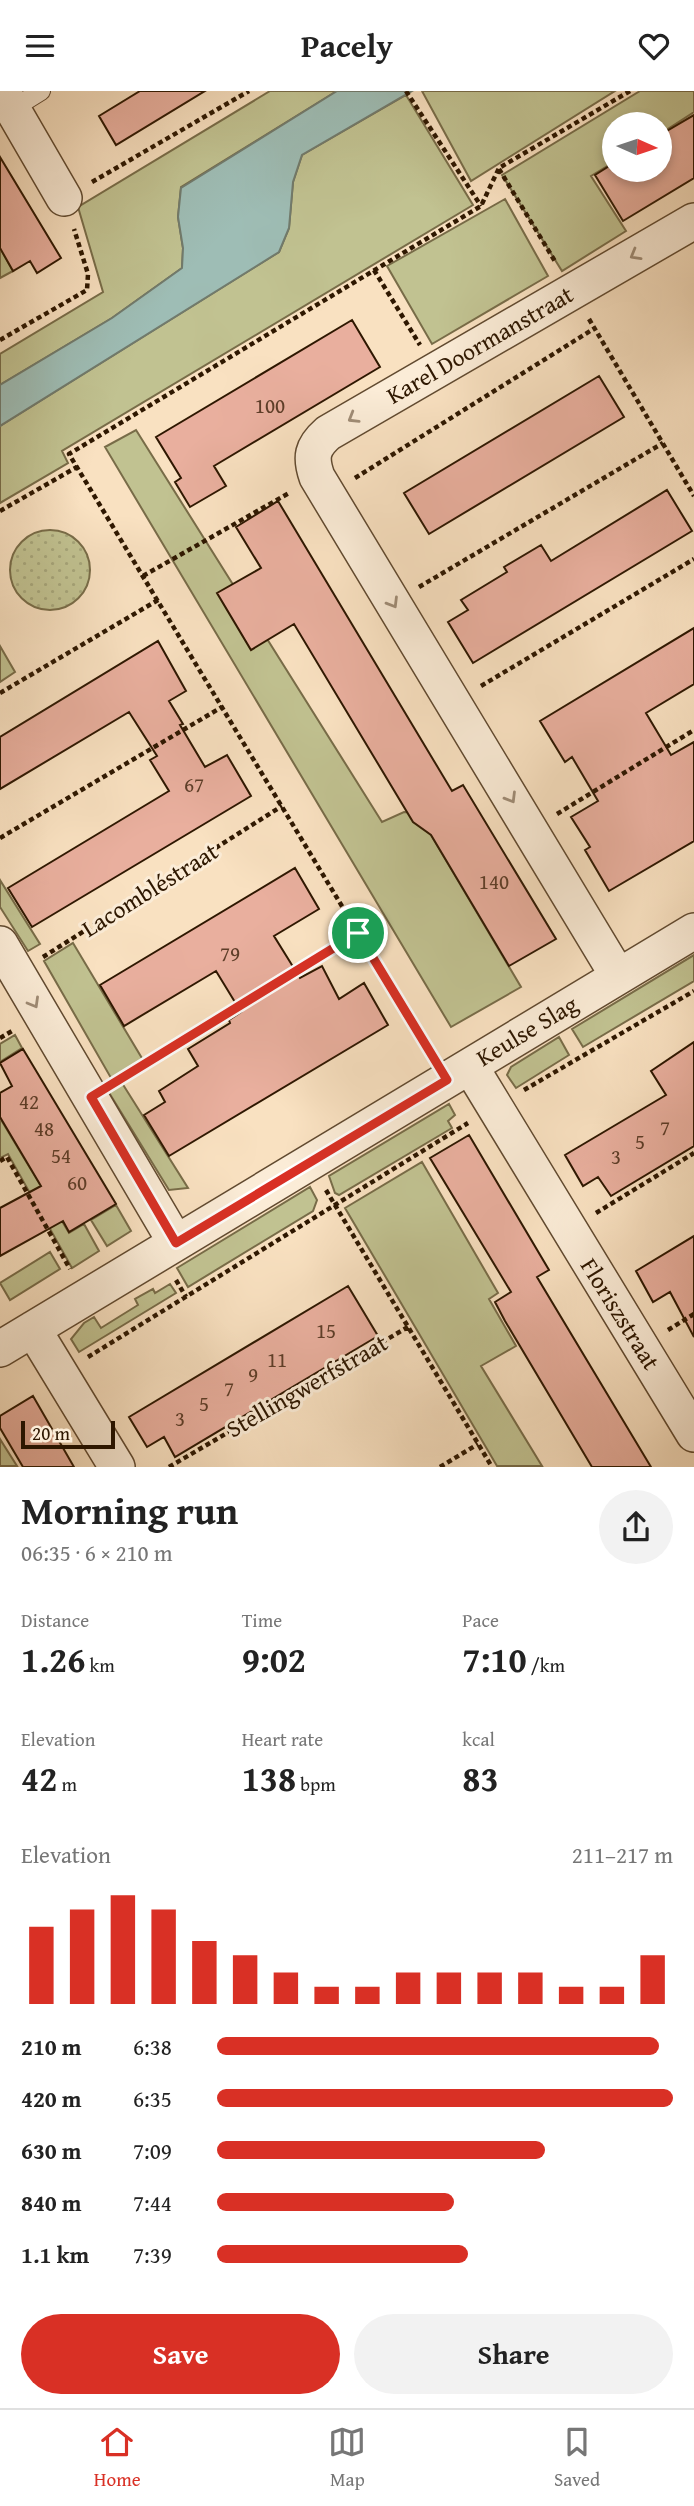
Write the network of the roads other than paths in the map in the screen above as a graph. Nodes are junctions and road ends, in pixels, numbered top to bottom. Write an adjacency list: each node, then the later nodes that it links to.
1 (18, 97): 2 (street)
2 (64, 198)
3 (694, 221): 6 (street, Karel Doormanstraat, one-way to 6)
4 (694, 931): 6 (street, Keulse Slag)
5 (9, 959): 8 (street, one-way to 8)
6 (618, 976): 7 (street, Keulse Slag)
7 (458, 1073): 8 (street, Keulse Slag); 11 (street, Floriszstraat)
8 (174, 1258): 9 (street, Keulse Slag)
9 (33, 1329): 10 (street, Keulse Slag); 12 (street)
10 (0, 1349)
11 (694, 1434)
12 (117, 1467)

